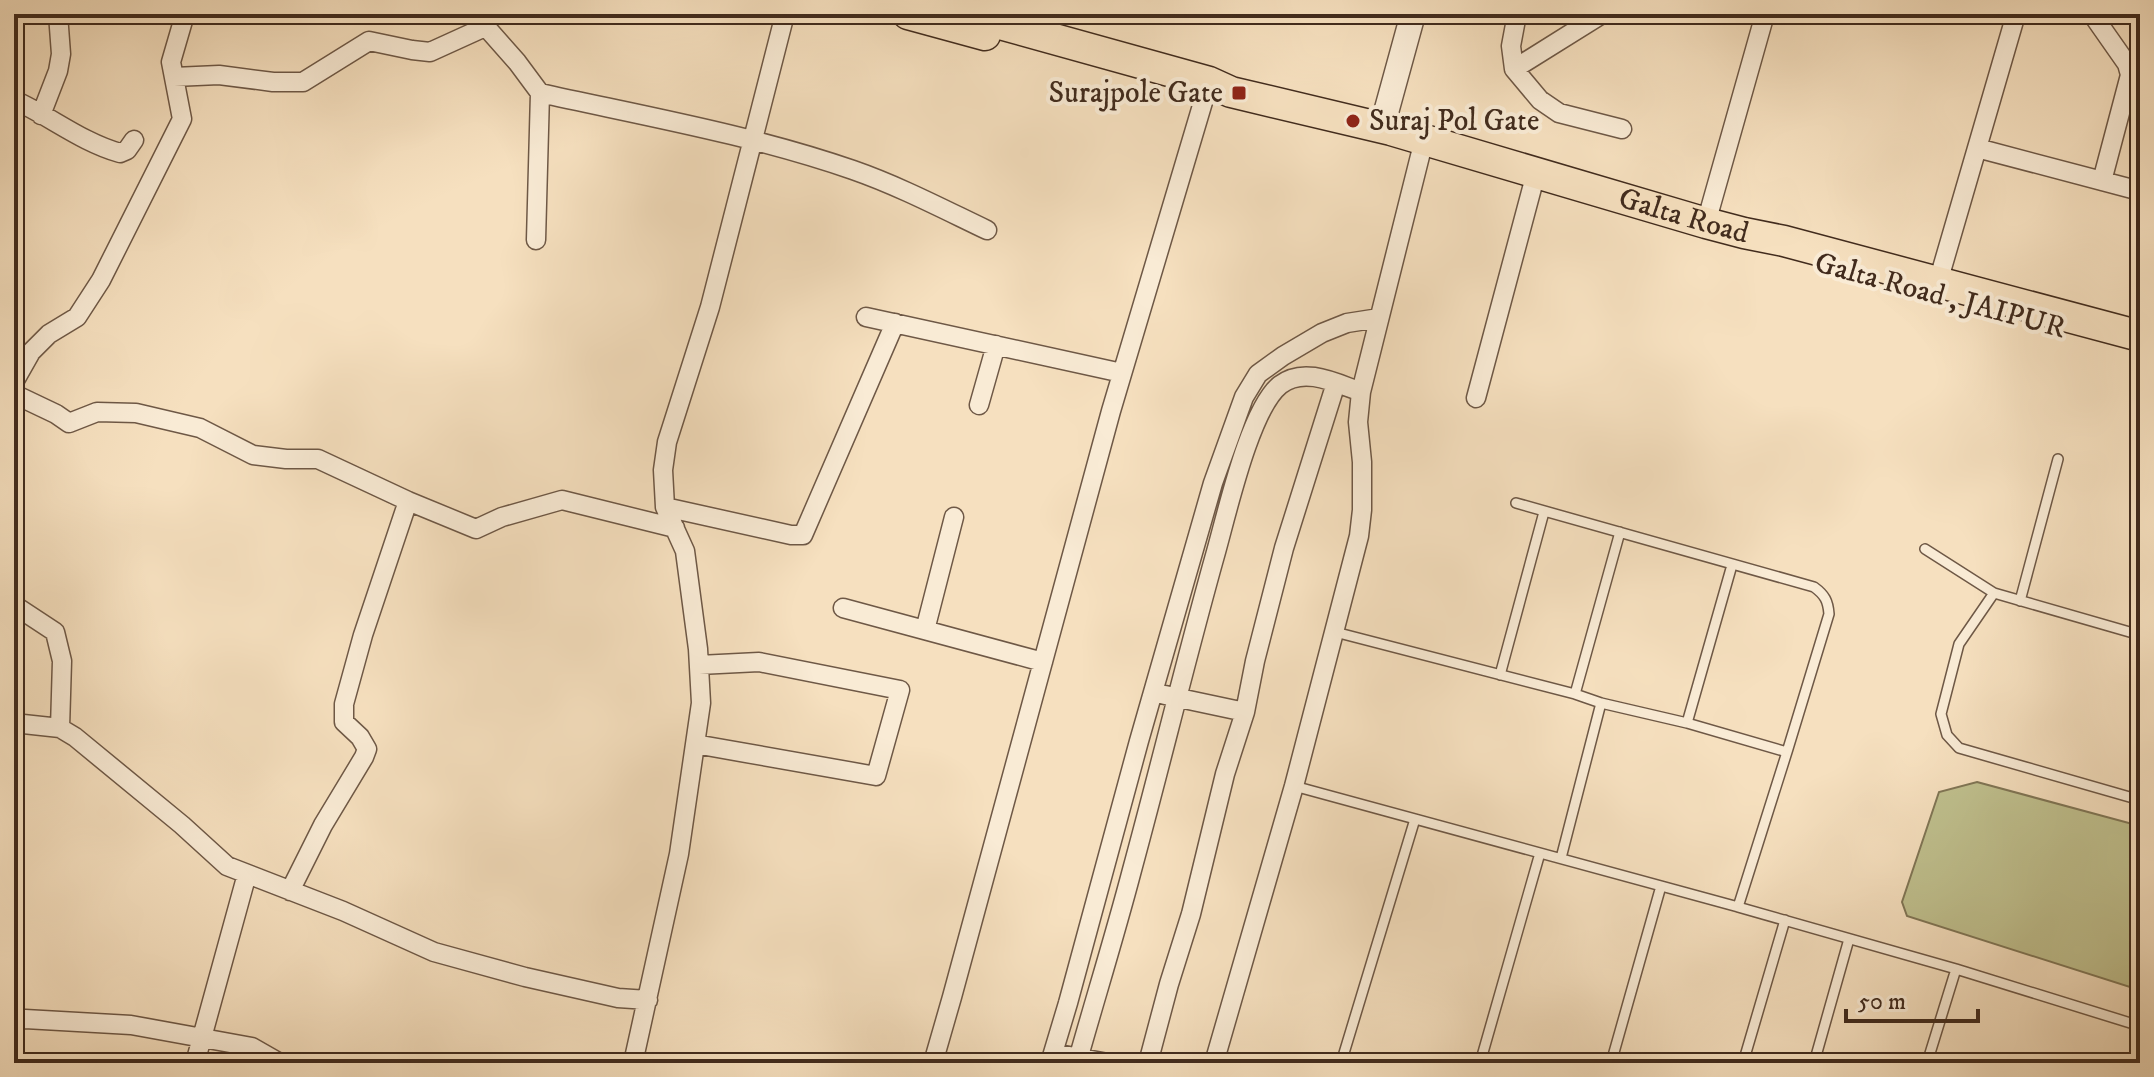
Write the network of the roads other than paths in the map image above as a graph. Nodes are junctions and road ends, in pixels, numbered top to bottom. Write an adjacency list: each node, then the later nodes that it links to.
1 (58, 14): 20 (street)
2 (185, 14): 15 (street)
3 (785, 14): 25 (street)
4 (908, 14): 16 (main road, Galta Road)
5 (964, 14): 16 (main road)
6 (1413, 14): 21 (street)
7 (1517, 14): 13 (street)
8 (1602, 14): 13 (street)
9 (1765, 14): 30 (street)
10 (2016, 14): 26 (street)
11 (2092, 14): 14 (street)
12 (483, 20): 15 (street); 17 (street)
13 (1514, 69): 22 (street)
14 (2135, 74): 19 (street); 28 (street)
15 (174, 77): 43 (street)
16 (1215, 90): 21 (main road, Galta Road); 42 (street)
17 (540, 93): 25 (street); 33 (street)
18 (14, 100): 20 (street)
19 (2140, 110)
20 (41, 115): 23 (street)
21 (1382, 127): 24 (main road, Galta Road)
22 (1622, 129)
23 (134, 140)
24 (1424, 140): 27 (main road, Galta Road); 36 (street)
25 (753, 141): 31 (street); 53 (street)
26 (1977, 148): 28 (street); 34 (street)
27 (1536, 173): 30 (main road, Galta Road); 47 (street)
28 (2102, 181): 29 (street)
29 (2140, 191)
30 (1706, 223): 32 (main road, Galta Road)
31 (987, 230)
32 (1744, 233): 34 (main road, Galta Road); 40 (main road, Galta Road , JAIPUR)
33 (536, 240)
34 (1938, 282): 38 (main road, Galta Road)
35 (866, 317): 37 (street)
36 (1379, 318): 41 (street); 45 (street)
37 (895, 323): 39 (street); 53 (street)
38 (2140, 336)
39 (996, 345): 42 (street); 48 (street)
40 (2140, 350)
41 (1290, 366): 44 (street); 50 (street); 50 (street)
42 (1122, 373): 67 (street)
43 (14, 382)
44 (1336, 383): 45 (street); 73 (street)
45 (1361, 392): 65 (street)
46 (14, 394): 51 (street)
47 (1476, 398)
48 (979, 405)
49 (2058, 459): 61 (lane)
50 (1223, 486): 70 (street)
51 (408, 501): 56 (street); 87 (street)
52 (1516, 503): 54 (lane)
53 (665, 507): 56 (street)
54 (1544, 512): 57 (lane); 69 (lane)
55 (954, 517): 64 (street)
56 (675, 528): 68 (street)
57 (1620, 532): 59 (lane); 71 (lane)
58 (1925, 549): 60 (lane)
59 (1732, 565): 75 (lane); 78 (lane)
60 (1994, 593): 61 (lane); 80 (lane)
61 (2020, 601): 66 (lane)
62 (14, 605): 76 (street)
63 (843, 608): 64 (street)
64 (925, 630): 67 (street)
65 (1335, 632): 69 (lane); 79 (street)
66 (2140, 635)
67 (1043, 662): 100 (street)
68 (699, 665): 77 (street); 77 (street)
69 (1500, 675): 71 (lane)
70 (1165, 694): 73 (street); 86 (street); 86 (street)
71 (1575, 694): 72 (lane)
72 (1601, 703): 75 (lane); 83 (lane)
73 (1245, 712): 102 (street)
74 (14, 723): 76 (street)
75 (1687, 723): 78 (lane)
76 (60, 728): 84 (street)
77 (695, 744): 92 (street)
78 (1787, 752): 88 (lane)
79 (1294, 786): 81 (lane); 103 (street)
80 (2140, 800)
81 (1415, 819): 82 (lane); 104 (lane)
82 (1540, 853): 83 (lane); 105 (lane)
83 (1561, 858): 85 (lane)
84 (247, 874): 87 (street); 95 (street)
85 (1661, 886): 88 (lane); 106 (lane)
86 (1112, 890): 96 (street); 96 (street)
87 (290, 891): 92 (street)
88 (1750, 910): 89 (lane)
89 (1785, 920): 90 (lane); 107 (lane)
90 (1849, 939): 91 (lane); 108 (lane)
91 (1956, 969): 94 (lane); 109 (lane)
92 (648, 1000): 99 (street)
93 (14, 1020): 95 (street)
94 (2140, 1026)
95 (201, 1038): 97 (street); 98 (street)
96 (1065, 1058): 101 (street)
97 (195, 1063)
98 (280, 1063)
99 (633, 1063)
100 (933, 1063)
101 (1108, 1063)
102 (1148, 1063)
103 (1214, 1063)
104 (1341, 1063)
105 (1480, 1063)
106 (1611, 1063)
107 (1743, 1063)
108 (1814, 1063)
109 (1927, 1063)

